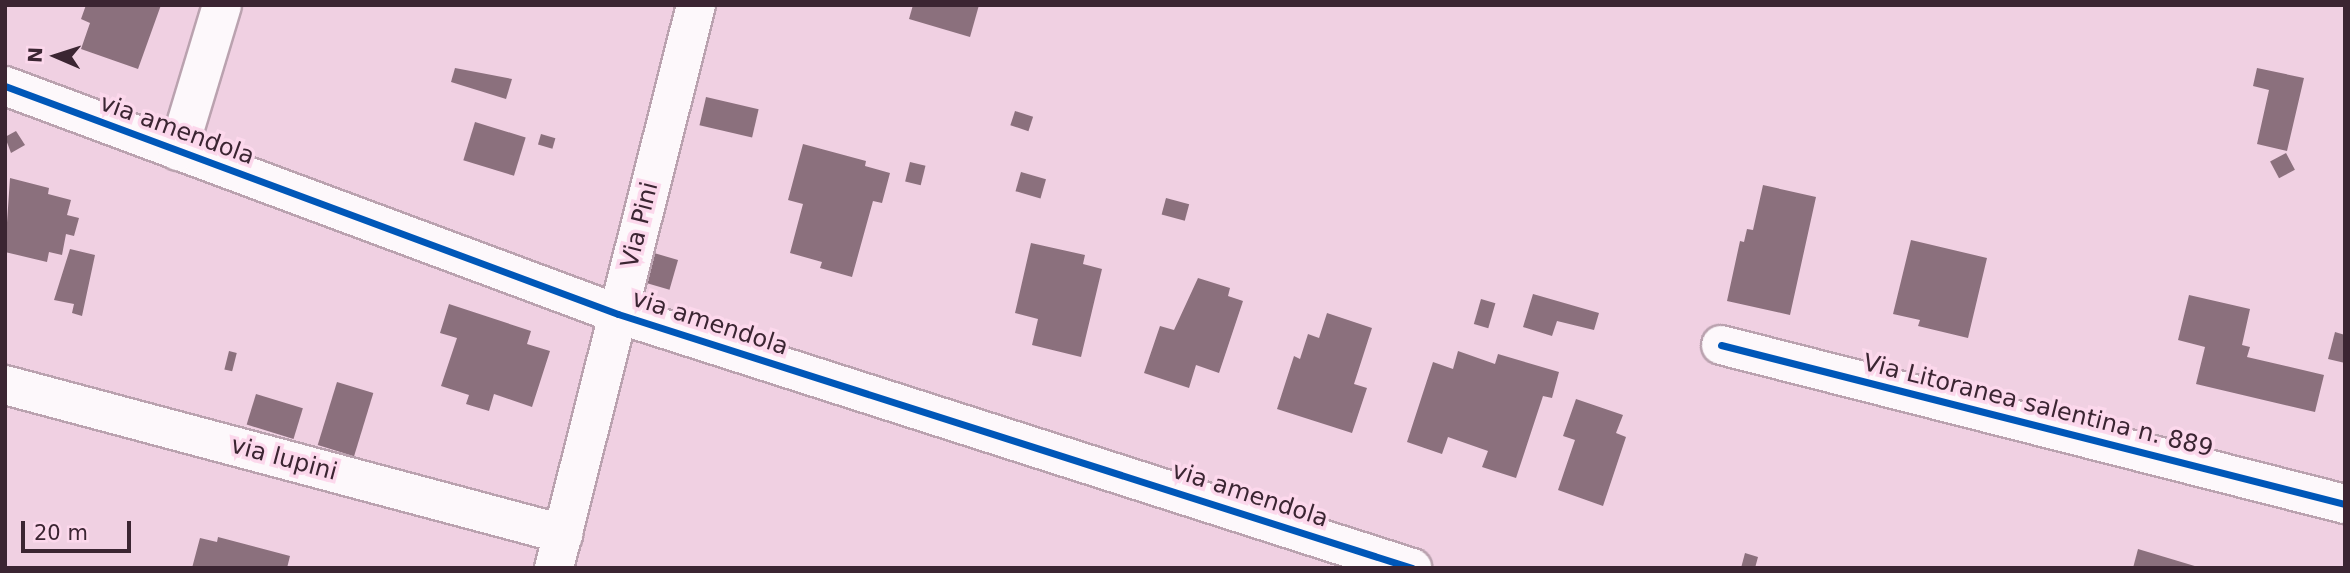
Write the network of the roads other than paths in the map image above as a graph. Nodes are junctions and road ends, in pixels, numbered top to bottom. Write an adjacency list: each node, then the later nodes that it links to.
1 (222, 5): 4 (street)
2 (696, 5): 5 (street, Via Pini)
3 (5, 86): 4 (street, via amendola)
4 (178, 151): 5 (street, via amendola)
5 (618, 314): 9 (street, Via Pini); 10 (street, via amendola)
6 (1721, 345): 8 (street, Via Litoranea salentina n. 889)
7 (5, 385): 9 (street, via lupini)
8 (2345, 504)
9 (558, 551)
10 (1412, 568)

